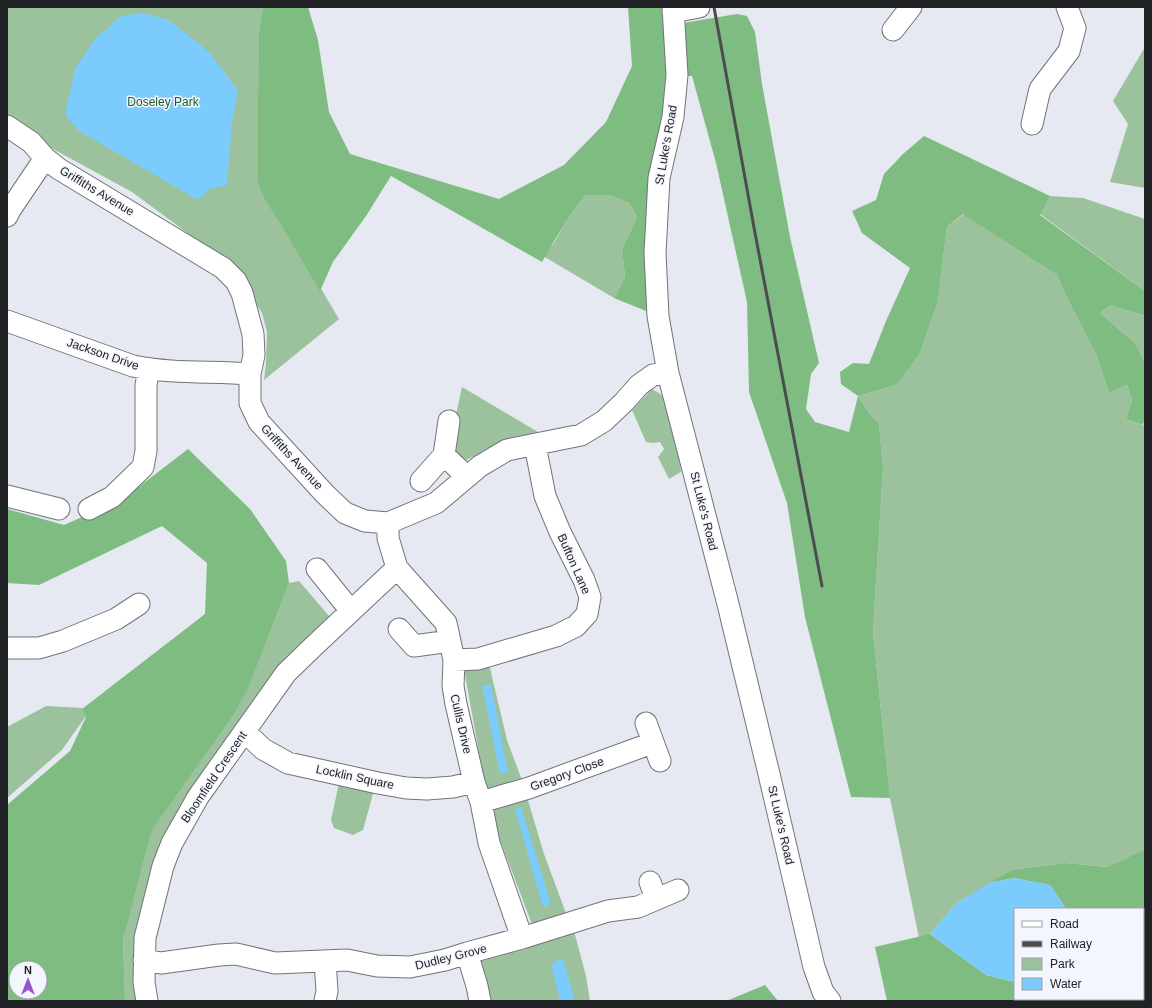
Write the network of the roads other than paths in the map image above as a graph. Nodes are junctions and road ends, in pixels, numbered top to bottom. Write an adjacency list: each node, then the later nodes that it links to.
1 (699, 7): 3 (street)
2 (1067, 7): 4 (street)
3 (673, 9): 10 (street, St Luke's Road)
4 (1032, 124)
5 (7, 126): 6 (street, Griffiths Avenue)
6 (45, 158): 7 (street); 11 (street, Griffiths Avenue)
7 (7, 216)
8 (7, 321): 9 (street, Jackson Drive)
9 (149, 369): 11 (street, Jackson Drive); 18 (street)
10 (668, 373): 13 (street, Griffiths Avenue); 40 (street, St Luke's Road)
11 (250, 374): 20 (street, Griffiths Avenue)
12 (449, 421): 14 (street)
13 (535, 445): 15 (street, Griffiths Avenue); 27 (street, Bufton Lane)
14 (444, 455): 15 (street); 16 (street)
15 (467, 477): 20 (street, Griffiths Avenue)
16 (421, 481)
17 (7, 496): 19 (street)
18 (90, 509)
19 (59, 510)
20 (388, 523): 21 (street, Cullis Drive)
21 (397, 568): 24 (street, Bloomfield Crescent); 27 (street, Cullis Drive)
22 (317, 569): 24 (street)
23 (139, 604): 26 (street)
24 (351, 611): 28 (street, Bloomfield Crescent)
25 (399, 628): 27 (street, Bufton Lane)
26 (7, 648)
27 (452, 651): 30 (street, Cullis Drive)
28 (245, 732): 30 (street, Locklin Square); 35 (street, Bloomfield Crescent)
29 (652, 742): 31 (street, Gregory Close)
30 (474, 782): 31 (street, Cullis Drive)
31 (481, 802): 33 (street, Cullis Drive)
32 (678, 890): 33 (street, Dudley Grove)
33 (522, 938): 34 (street, Dudley Grove)
34 (467, 953): 36 (street, Dudley Grove); 39 (street)
35 (144, 960): 36 (street, Dudley Grove); 37 (street, Bloomfield Crescent)
36 (325, 961): 38 (street)
37 (147, 1001)
38 (325, 1001)
39 (480, 1001)
40 (830, 1001)

